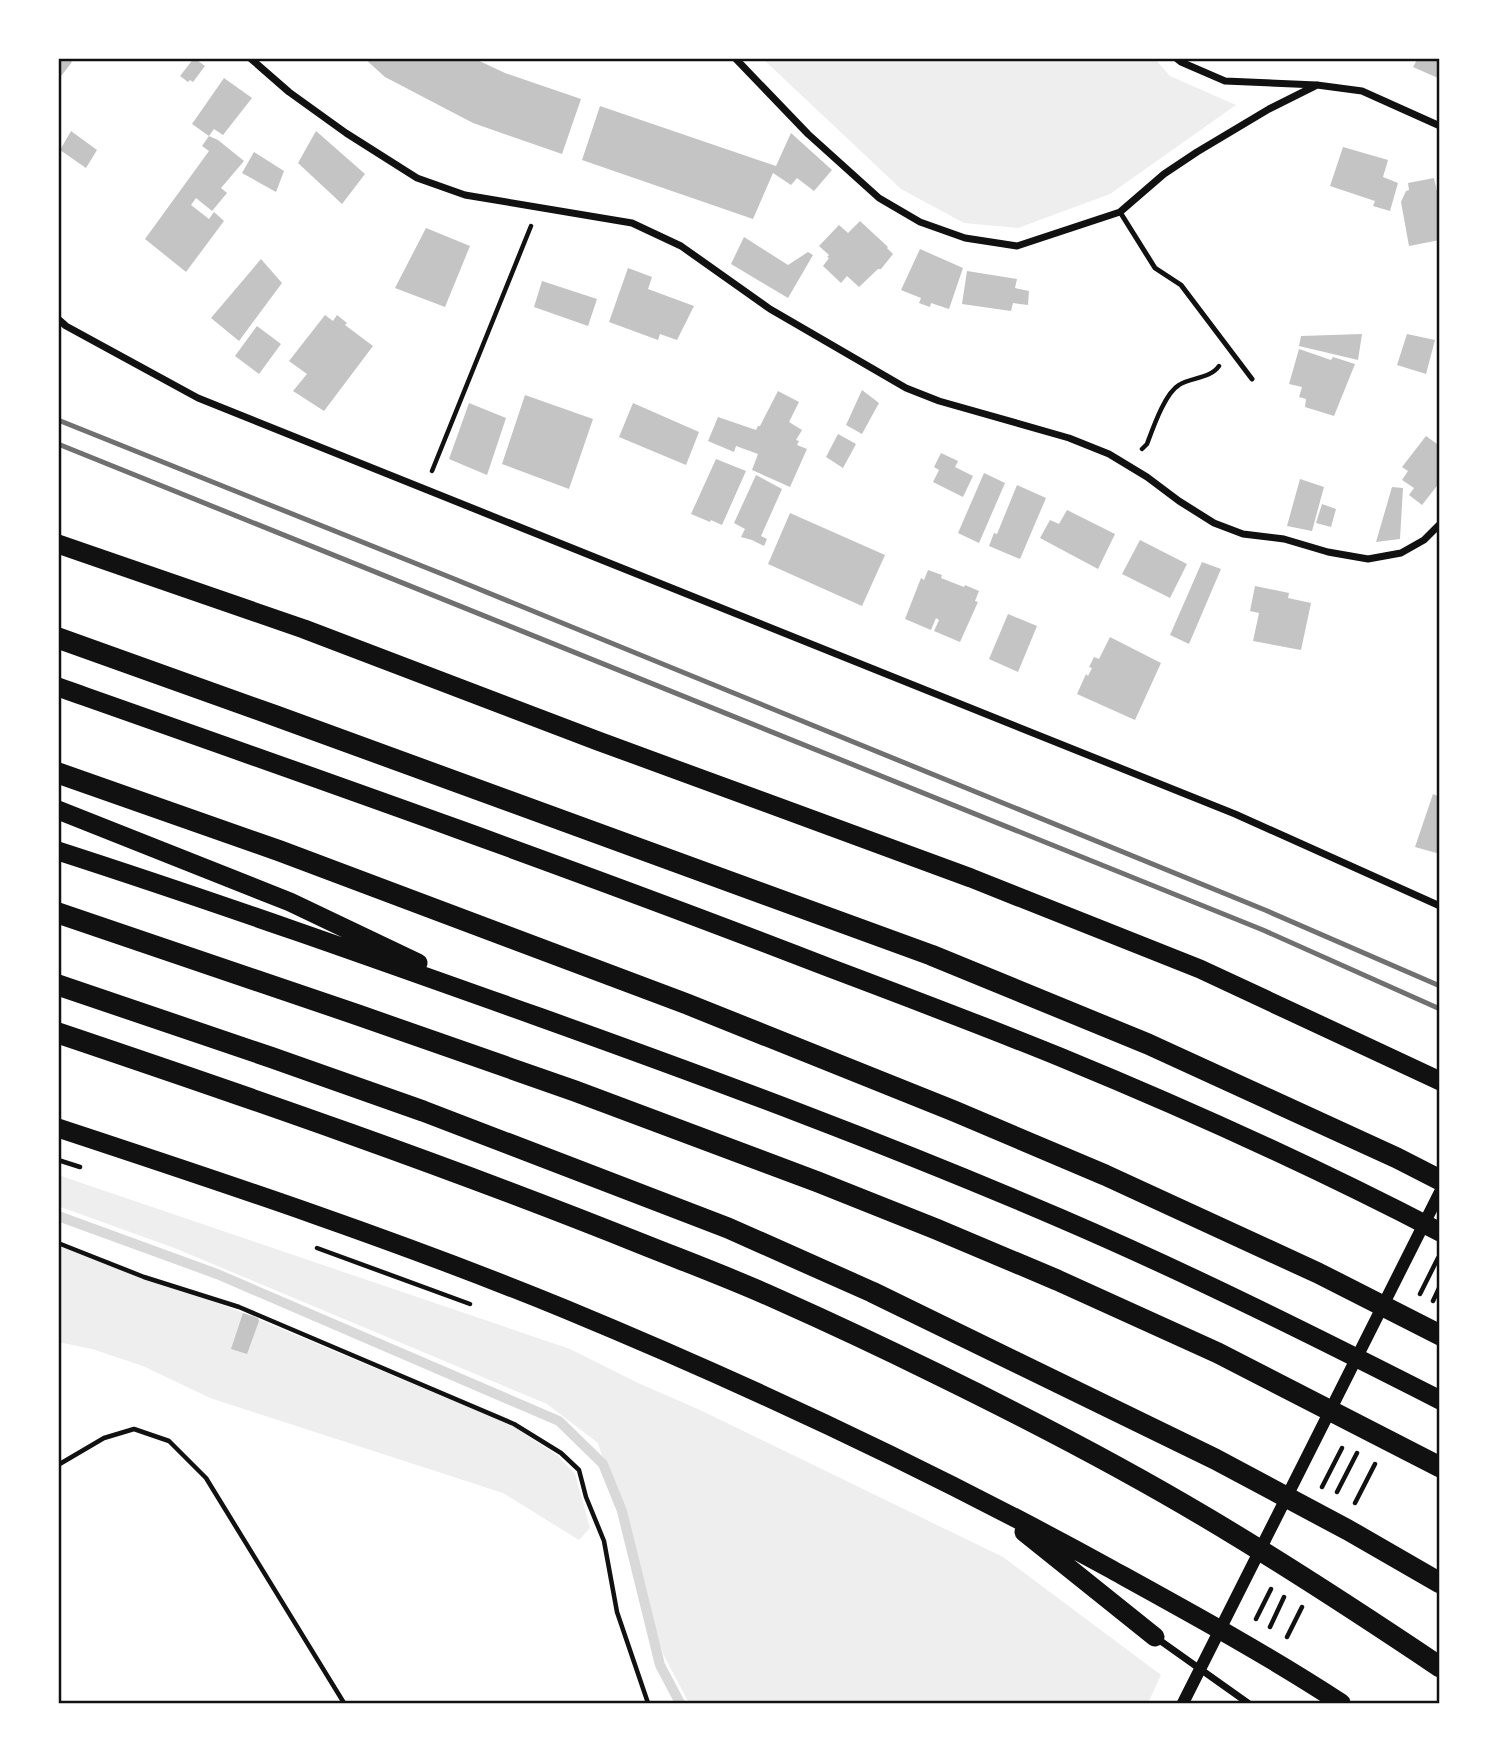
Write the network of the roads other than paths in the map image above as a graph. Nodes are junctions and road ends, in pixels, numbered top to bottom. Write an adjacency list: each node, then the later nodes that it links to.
1 (250, 58): 9 (street)
2 (735, 58): 6 (street)
3 (1177, 58): 4 (street)
4 (1317, 85): 5 (street); 6 (street)
5 (1440, 126)
6 (1120, 212): 8 (lane)
7 (58, 319): 16 (street)
8 (1252, 379)
9 (1440, 524)
10 (58, 544): 21 (highway)
11 (58, 638): 23 (highway)
12 (58, 687): 25 (highway)
13 (58, 773): 26 (highway)
14 (58, 810): 19 (highway)
15 (58, 851): 19 (highway)
16 (1440, 906)
17 (58, 913): 28 (highway)
18 (58, 985): 30 (highway)
19 (508, 1006): 27 (highway)
20 (58, 1033): 32 (highway)
21 (1435, 1078)
22 (58, 1128): 29 (highway)
23 (1440, 1180)
24 (1440, 1192): 34 (street)
25 (1440, 1232)
26 (1440, 1335)
27 (1440, 1400)
28 (1440, 1467)
29 (988, 1502): 31 (highway); 33 (highway)
30 (1440, 1583)
31 (1155, 1637): 35 (street)
32 (1440, 1667)
33 (1335, 1699)
34 (1183, 1703)
35 (1248, 1703)

